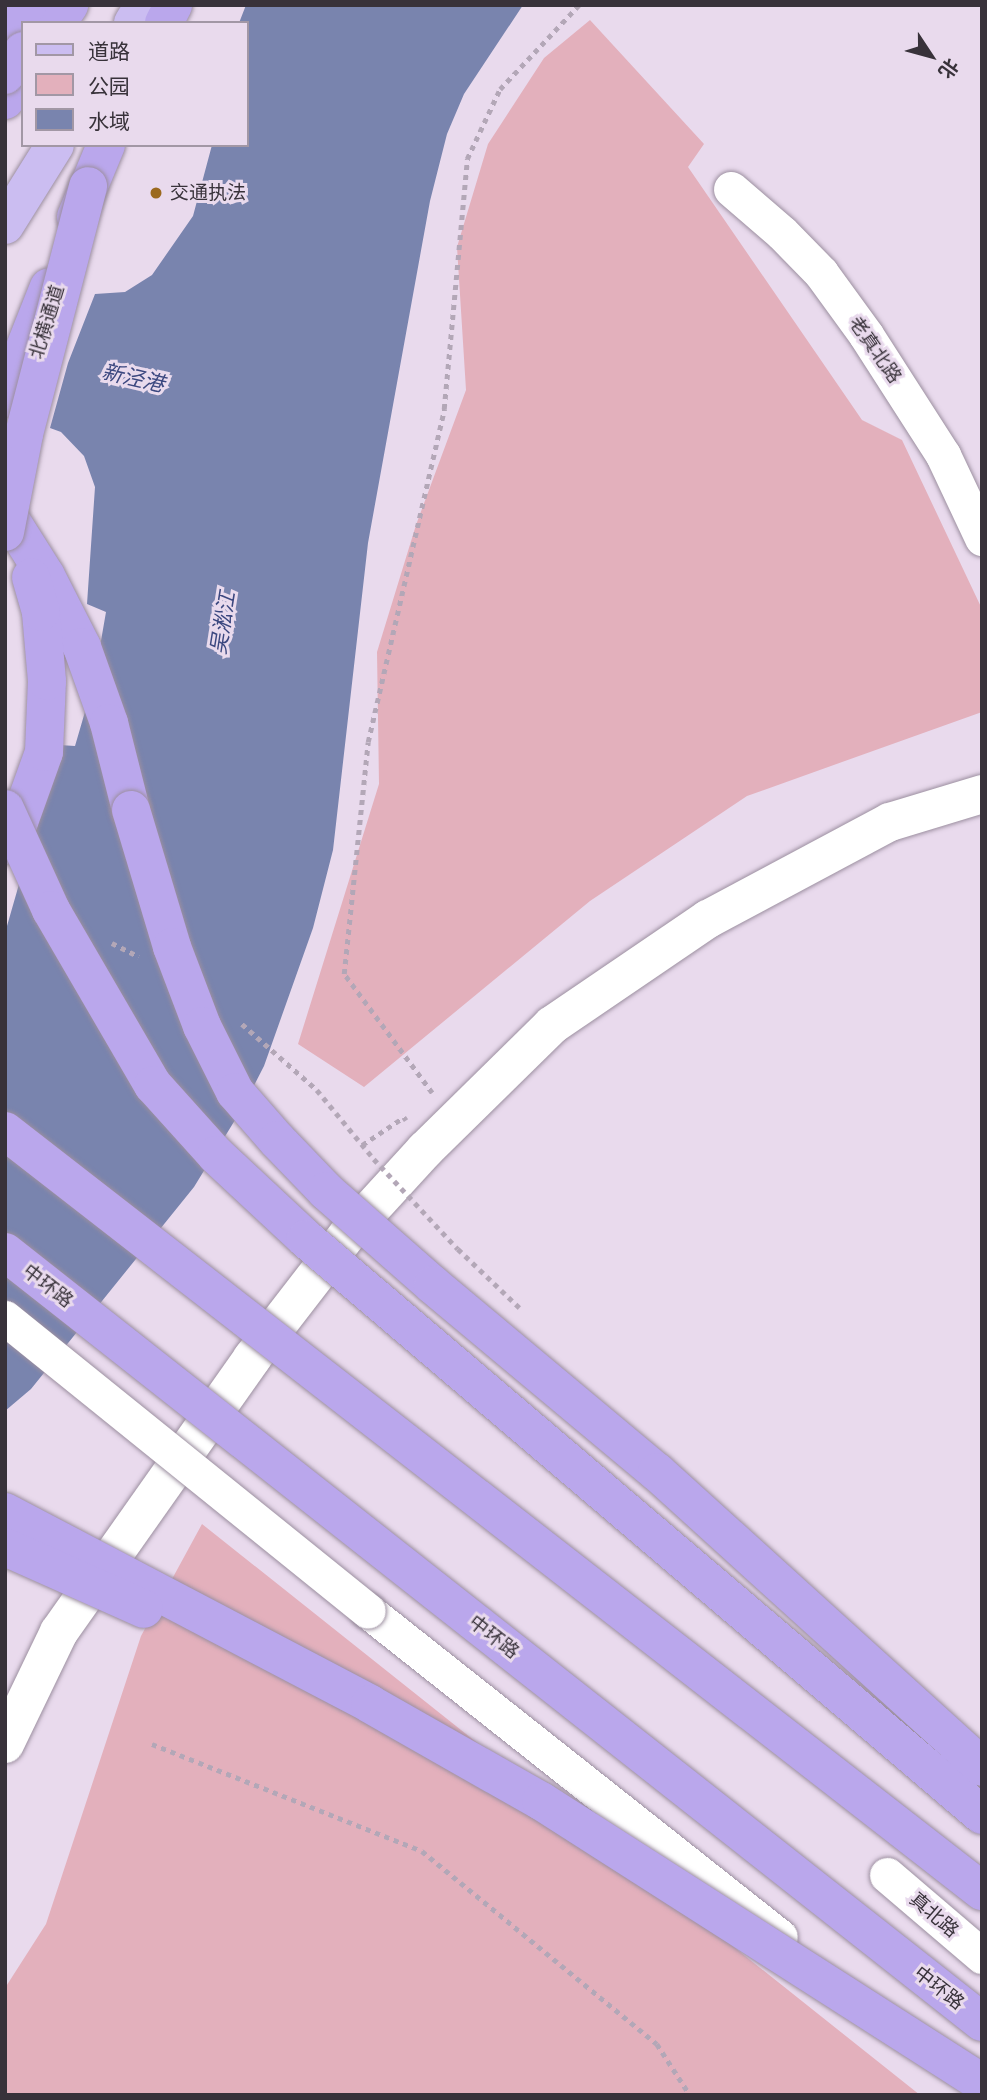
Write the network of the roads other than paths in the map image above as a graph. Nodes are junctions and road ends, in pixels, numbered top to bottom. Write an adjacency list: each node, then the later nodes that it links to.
1 (28, 5): 10 (highway)
2 (54, 5): 6 (highway)
3 (69, 5): 7 (highway)
4 (144, 5): 8 (main road)
5 (173, 5): 9 (highway)
6 (43, 21)
7 (58, 21)
8 (134, 21)
9 (165, 21)
10 (5, 34)
11 (21, 53): 12 (highway, bridge)
12 (5, 76)
13 (21, 77): 14 (highway)
14 (5, 100)
15 (54, 147): 19 (main road)
16 (105, 147): 17 (highway)
17 (88, 186): 20 (highway, bridge); 21 (highway, 北横通道, bridge); 22 (highway, bridge)
18 (731, 189): 23 (street, 老真北路)
19 (5, 225)
20 (5, 398)
21 (5, 457)
22 (10, 525): 26 (highway); 34 (highway, bridge)
23 (982, 538)
24 (982, 794): 33 (street)
25 (5, 809): 35 (highway, bridge)
26 (5, 845)
27 (5, 1131): 37 (highway, bridge)
28 (5, 1252): 39 (highway, 中环路, bridge)
29 (5, 1318): 41 (street, bridge)
30 (5, 1512): 32 (highway, bridge)
31 (5, 1548): 32 (highway, bridge)
32 (370, 1704): 40 (highway, bridge)
33 (5, 1744)
34 (982, 1767)
35 (982, 1815)
36 (887, 1875): 38 (street, 真北路)
37 (982, 1891)
38 (982, 1956)
39 (982, 2022)
40 (982, 2083)
41 (981, 2095)

